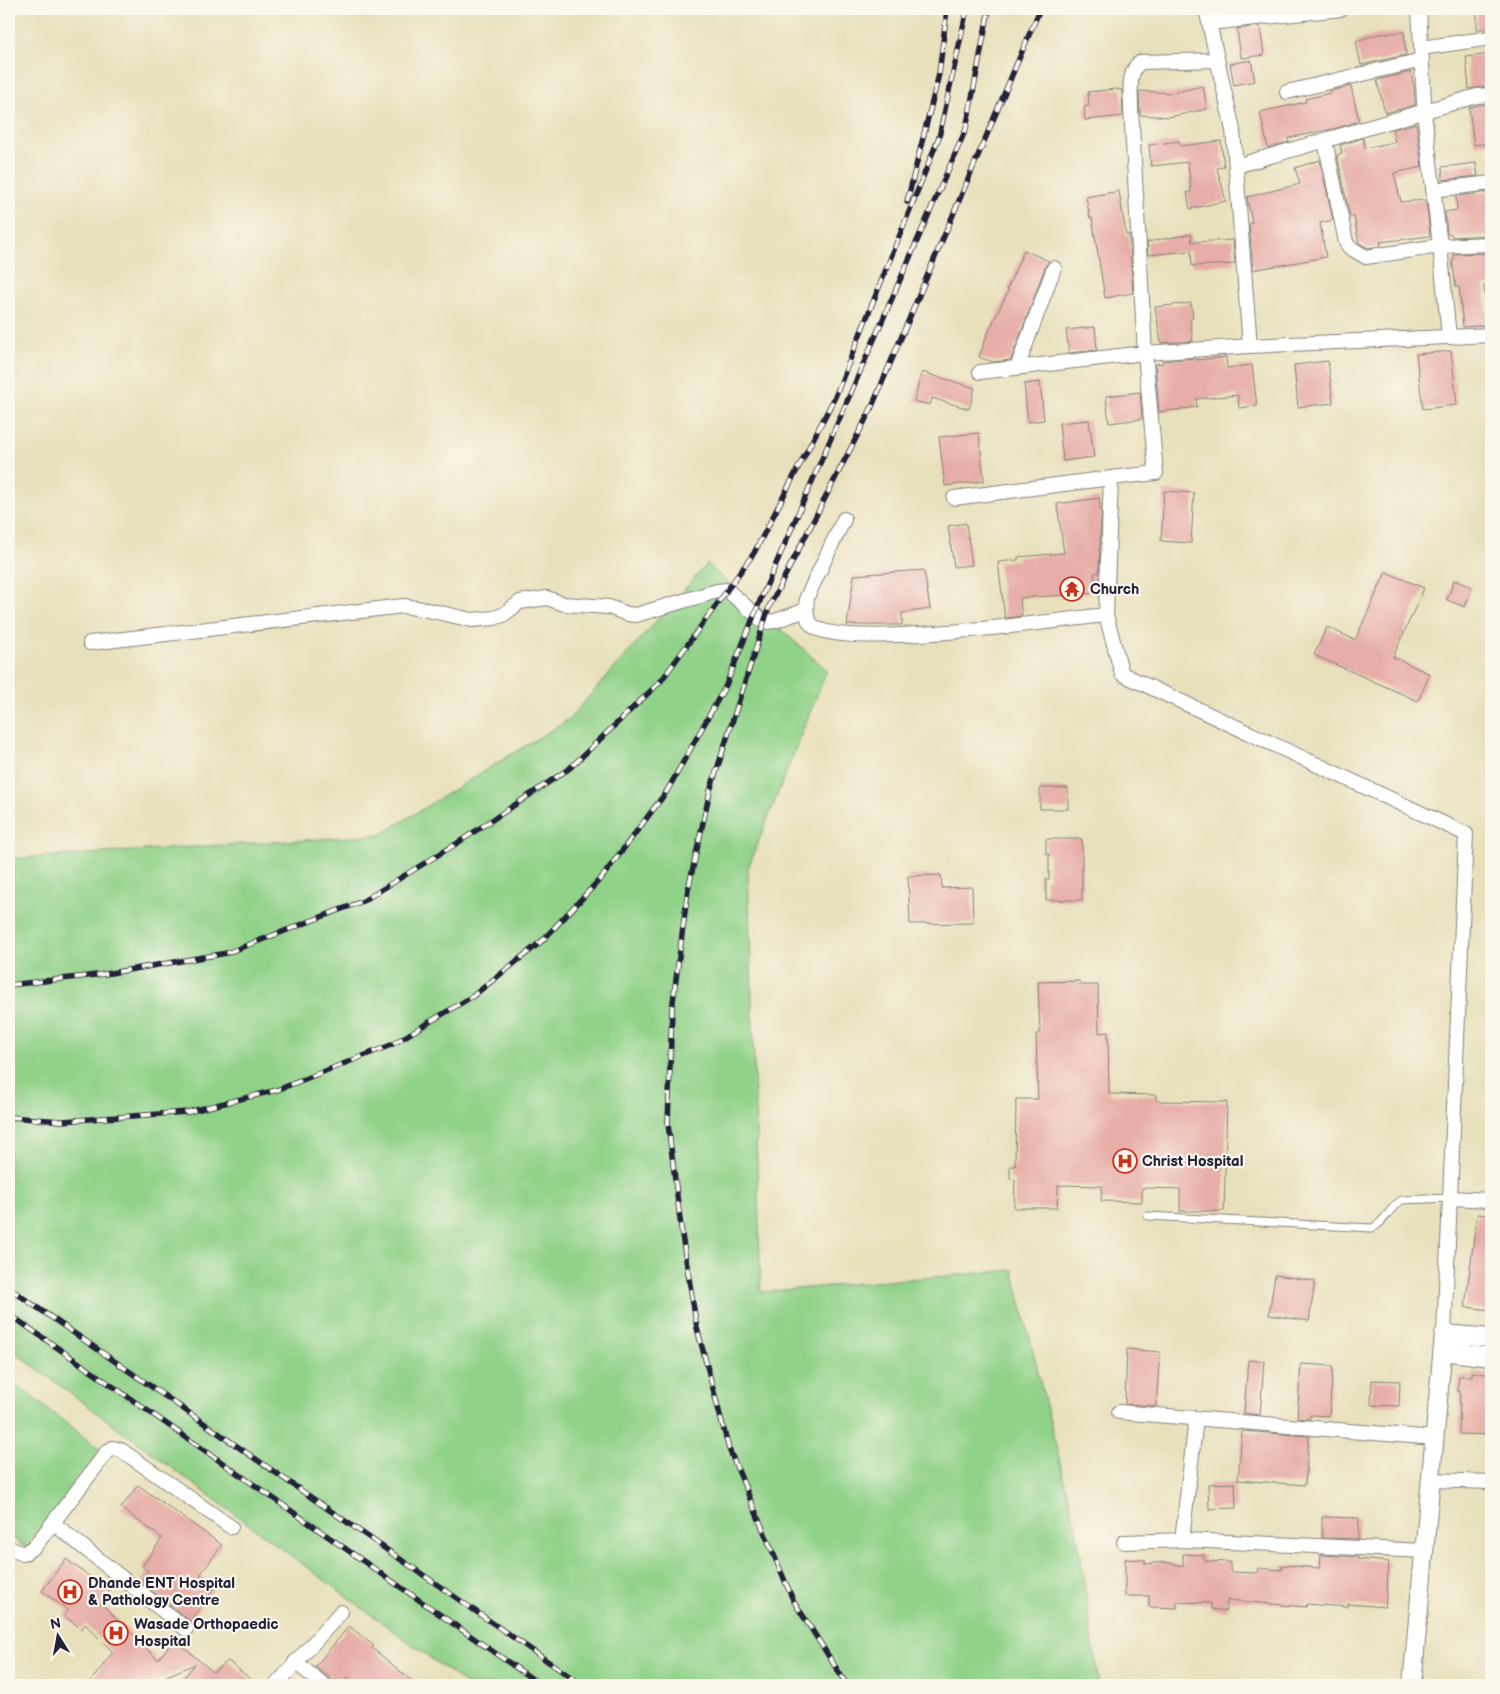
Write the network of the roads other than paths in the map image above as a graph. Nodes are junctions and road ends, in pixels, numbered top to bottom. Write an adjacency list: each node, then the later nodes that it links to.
1 (1206, 9): 4 (street)
2 (1341, 9): 4 (street)
3 (1419, 9): 6 (street)
4 (1210, 23): 7 (street)
5 (1491, 38): 6 (street)
6 (1422, 54): 8 (street); 10 (street)
7 (1217, 60): 12 (street); 21 (street)
8 (1287, 92)
9 (1491, 95): 10 (street)
10 (1424, 112): 11 (street); 14 (street)
11 (1325, 141): 12 (street); 16 (street)
12 (1236, 166): 20 (street)
13 (1491, 184): 14 (street)
14 (1433, 190): 16 (street)
15 (1491, 244): 16 (street)
16 (1440, 246): 19 (street)
17 (1054, 268): 22 (street)
18 (1491, 335): 19 (street)
19 (1449, 337): 20 (street)
20 (1250, 346): 21 (street)
21 (1145, 353): 22 (street); 24 (street)
22 (1017, 368): 23 (street)
23 (980, 372)
24 (1111, 478): 25 (street); 28 (street)
25 (954, 498)
26 (844, 519): 27 (street)
27 (806, 610): 28 (street); 29 (street)
28 (1106, 614): 30 (street)
29 (90, 643)
30 (1450, 1198): 31 (street); 32 (lane); 34 (street)
31 (1491, 1200)
32 (1148, 1216)
33 (1491, 1338): 34 (street)
34 (1443, 1343): 35 (street); 38 (street)
35 (1491, 1357)
36 (1119, 1412): 37 (street)
37 (1196, 1419): 38 (street); 43 (street)
38 (1435, 1438): 39 (street)
39 (1431, 1480): 40 (street); 46 (street)
40 (1491, 1482)
41 (52, 1523): 42 (street); 45 (street); 48 (street)
42 (231, 1527)
43 (1182, 1540): 44 (street); 46 (street)
44 (1124, 1542)
45 (9, 1548)
46 (1425, 1552): 52 (street)
47 (341, 1612): 49 (street)
48 (186, 1630)
49 (295, 1662): 50 (street); 51 (street)
50 (276, 1685)
51 (324, 1685)
52 (1412, 1685)

